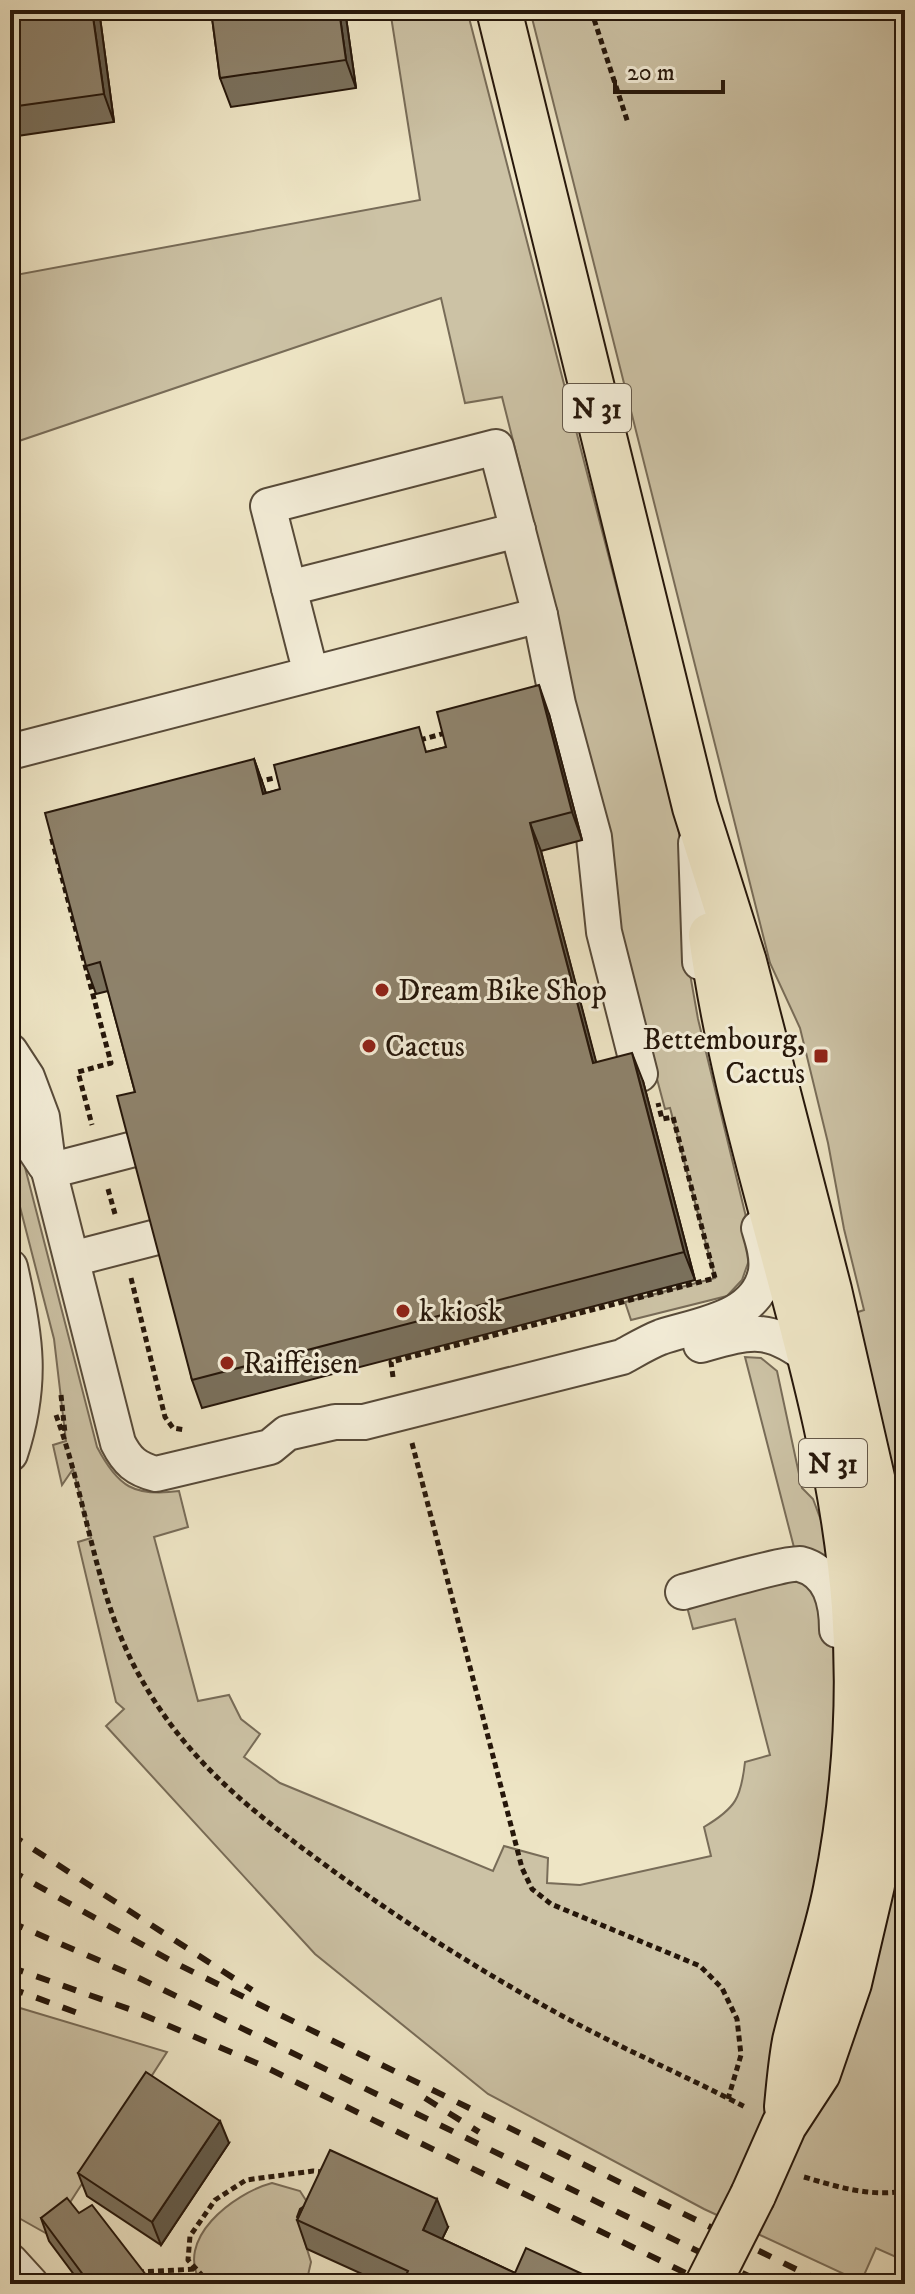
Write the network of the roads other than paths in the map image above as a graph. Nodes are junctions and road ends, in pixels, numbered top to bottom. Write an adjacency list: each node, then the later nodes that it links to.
1 (499, 10): 7 (main road, N 31)
2 (518, 530): 3 (street); 3 (street); 4 (street)
3 (289, 588): 5 (street)
4 (540, 615): 5 (street); 9 (street)
5 (311, 674): 6 (street)
6 (10, 752)
7 (695, 807): 16 (street); 17 (main road, N 31); 20 (main road, N 31)
8 (10, 1051): 12 (street)
9 (640, 1074)
10 (10, 1106): 12 (street)
11 (134, 1149): 12 (street)
12 (49, 1171): 14 (street)
13 (157, 1237): 14 (street)
14 (72, 1259): 16 (street)
15 (12, 1286): 18 (street)
16 (622, 1357): 17 (street)
17 (810, 1358): 20 (main road); 21 (main road, N 31)
18 (10, 1454)
19 (683, 1592): 21 (street)
20 (891, 1647): 22 (main road, N 31)
21 (849, 1795): 22 (main road, N 31)
22 (784, 2125): 25 (main road, N 31, bridge)
23 (10, 2261): 24 (street)
24 (31, 2284)
25 (708, 2284)

